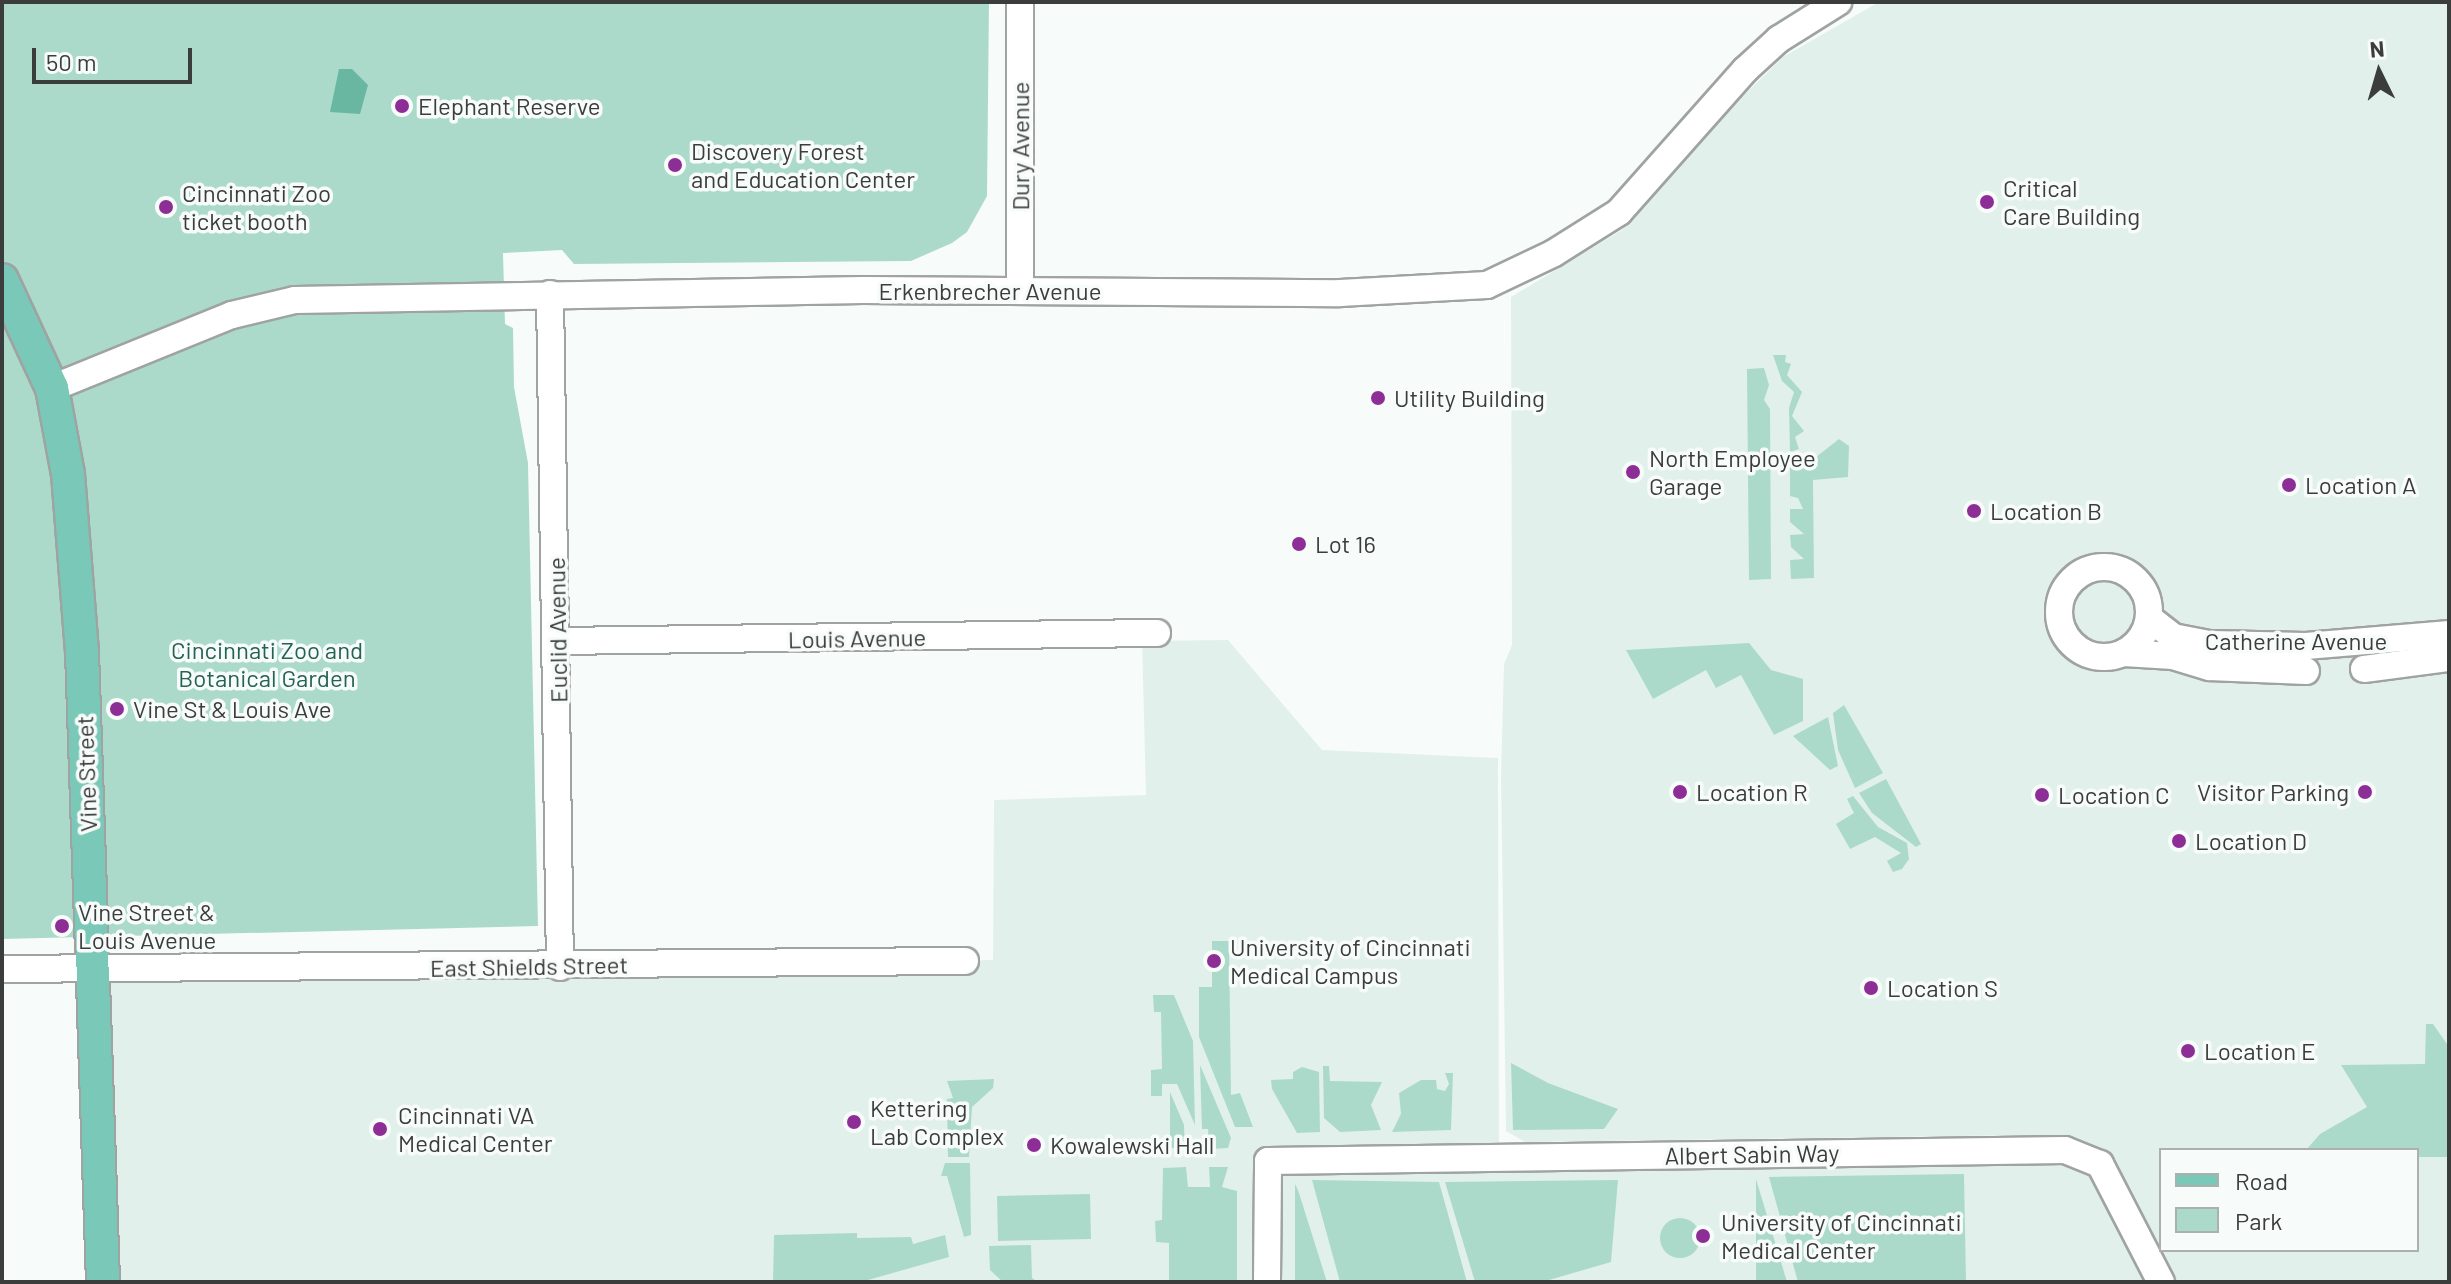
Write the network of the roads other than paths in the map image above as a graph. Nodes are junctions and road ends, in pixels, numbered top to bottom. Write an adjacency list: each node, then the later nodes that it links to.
1 (1020, 2): 4 (street, Dury Avenue)
2 (1838, 2): 4 (street, Erkenbrecher Avenue)
3 (2, 280): 6 (main road, Vine Street)
4 (1020, 289): 5 (street, Erkenbrecher Avenue)
5 (550, 294): 6 (street, Erkenbrecher Avenue); 10 (street, Euclid Avenue)
6 (52, 388): 17 (main road, Vine Street)
7 (2149, 618): 9 (street, Catherine Avenue); 11 (street); 11 (street, Catherine Avenue)
8 (1157, 633): 10 (street, Louis Avenue)
9 (2449, 634)
10 (558, 641): 16 (street, Euclid Avenue)
11 (2124, 653): 14 (street, Catherine Avenue)
12 (2449, 658): 13 (street, Catherine Avenue)
13 (2364, 669)
14 (2306, 671)
15 (965, 961): 16 (street, East Shields Street)
16 (560, 967): 17 (street, East Shields Street)
17 (93, 968): 18 (street, East Shields Street); 19 (main road, Vine Street)
18 (2, 969)
19 (103, 1282)
20 (1267, 1282): 21 (street, Albert Sabin Way)
21 (2161, 1282)

